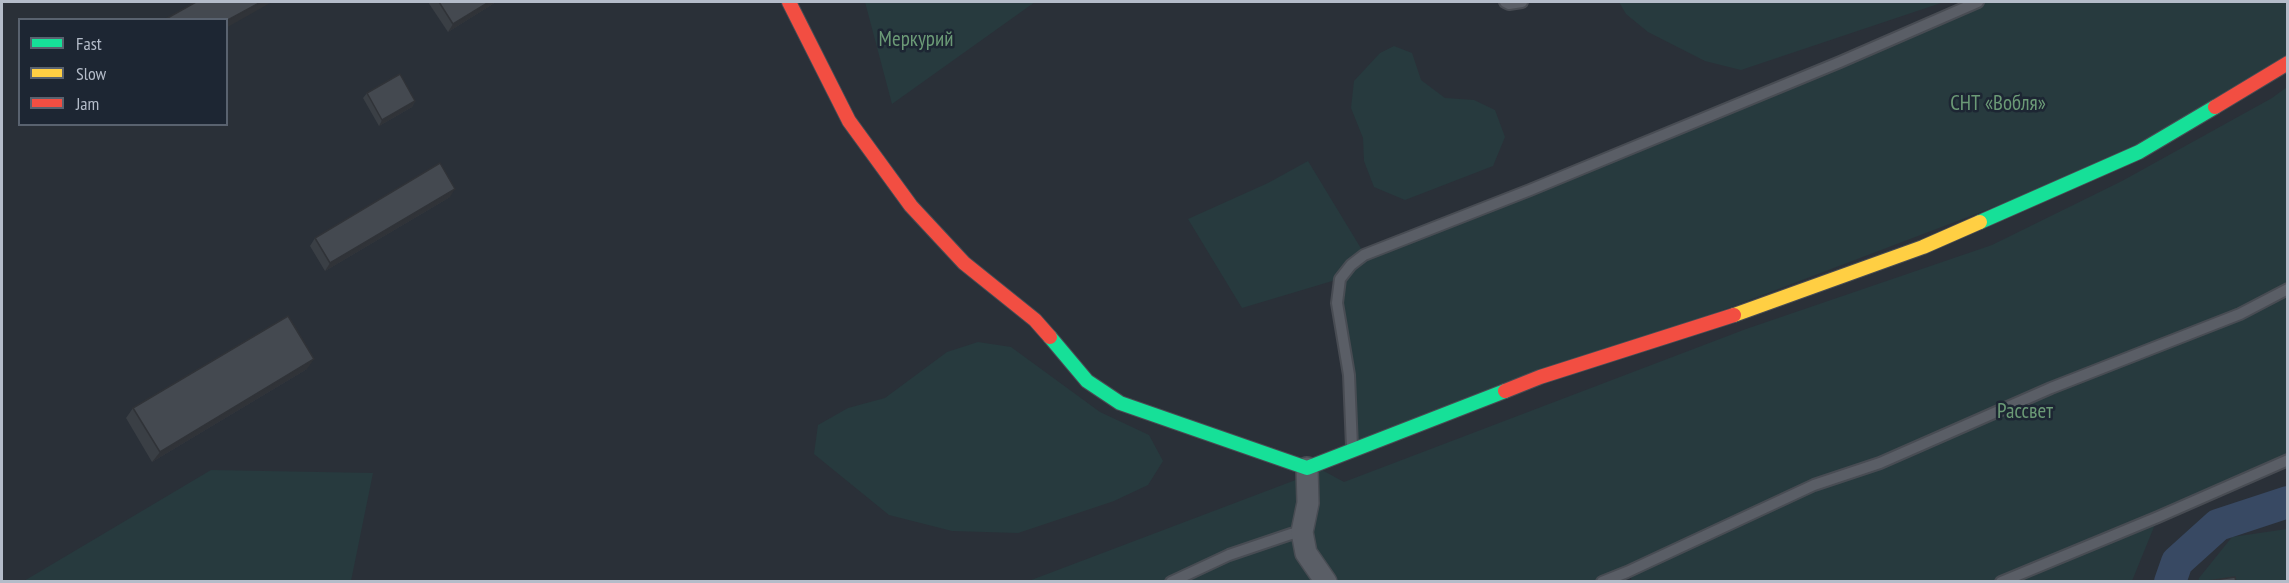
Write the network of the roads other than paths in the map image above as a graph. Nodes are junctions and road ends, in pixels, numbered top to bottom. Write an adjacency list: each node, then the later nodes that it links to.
1 (789, 2): 9 (street)
2 (1505, 2): 3 (lane)
3 (1522, 2)
4 (1978, 2): 7 (lane)
5 (2288, 63): 7 (street)
6 (2288, 289): 11 (lane)
7 (1352, 451): 9 (street)
8 (2288, 460): 15 (lane)
9 (1308, 468): 10 (street)
10 (1302, 532): 12 (lane); 13 (street)
11 (1630, 577): 14 (lane)
12 (1171, 582)
13 (1326, 582)
14 (1602, 582)
15 (2001, 582)

